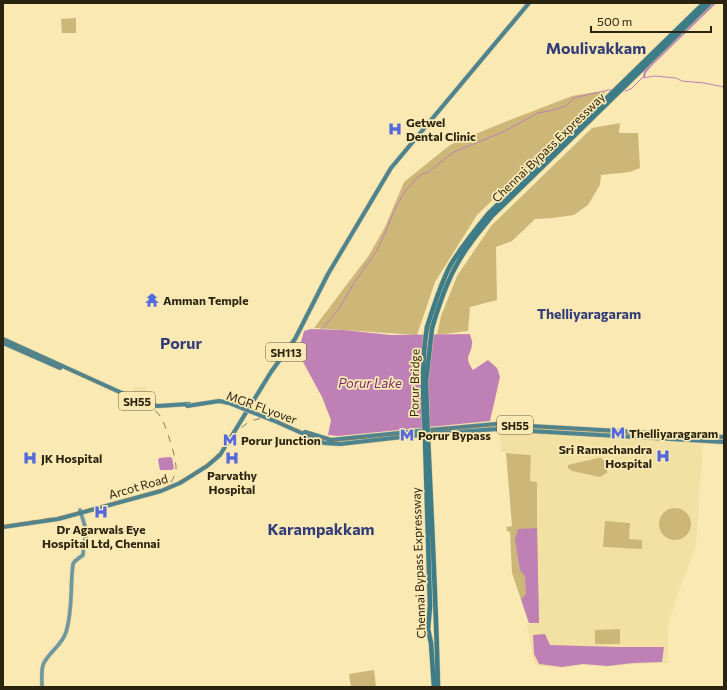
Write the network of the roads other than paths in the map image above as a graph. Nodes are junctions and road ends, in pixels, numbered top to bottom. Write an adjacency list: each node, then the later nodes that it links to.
1 (528, 3): 14 (main road, Arcot Road / SH113)
2 (704, 3): 4 (highway, Chennai Bypass Expressway)
3 (710, 3): 4 (highway, Chennai Bypass Expressway)
4 (429, 327): 12 (highway, Porur Bridge, bridge)
5 (3, 339): 7 (main road, SH55)
6 (3, 343): 7 (main road, SH55)
7 (76, 374): 10 (main road, MGR FLyover / SH55, bridge)
8 (261, 412): 9 (main road)
9 (259, 416)
10 (307, 434): 11 (main road, SH55); 13 (main road, SH55)
11 (724, 437)
12 (426, 438): 16 (highway, Chennai Bypass Expressway)
13 (724, 442)
14 (80, 511): 15 (main road, Arcot Road / SH113); 19 (main road)
15 (3, 526)
16 (432, 609): 17 (highway, Chennai Bypass Expressway); 18 (highway, Chennai Bypass Expressway)
17 (431, 643): 18 (highway); 20 (highway, Chennai Bypass Expressway)
18 (437, 643): 21 (highway, Chennai Bypass Expressway)
19 (42, 687)
20 (434, 687)
21 (438, 687)

